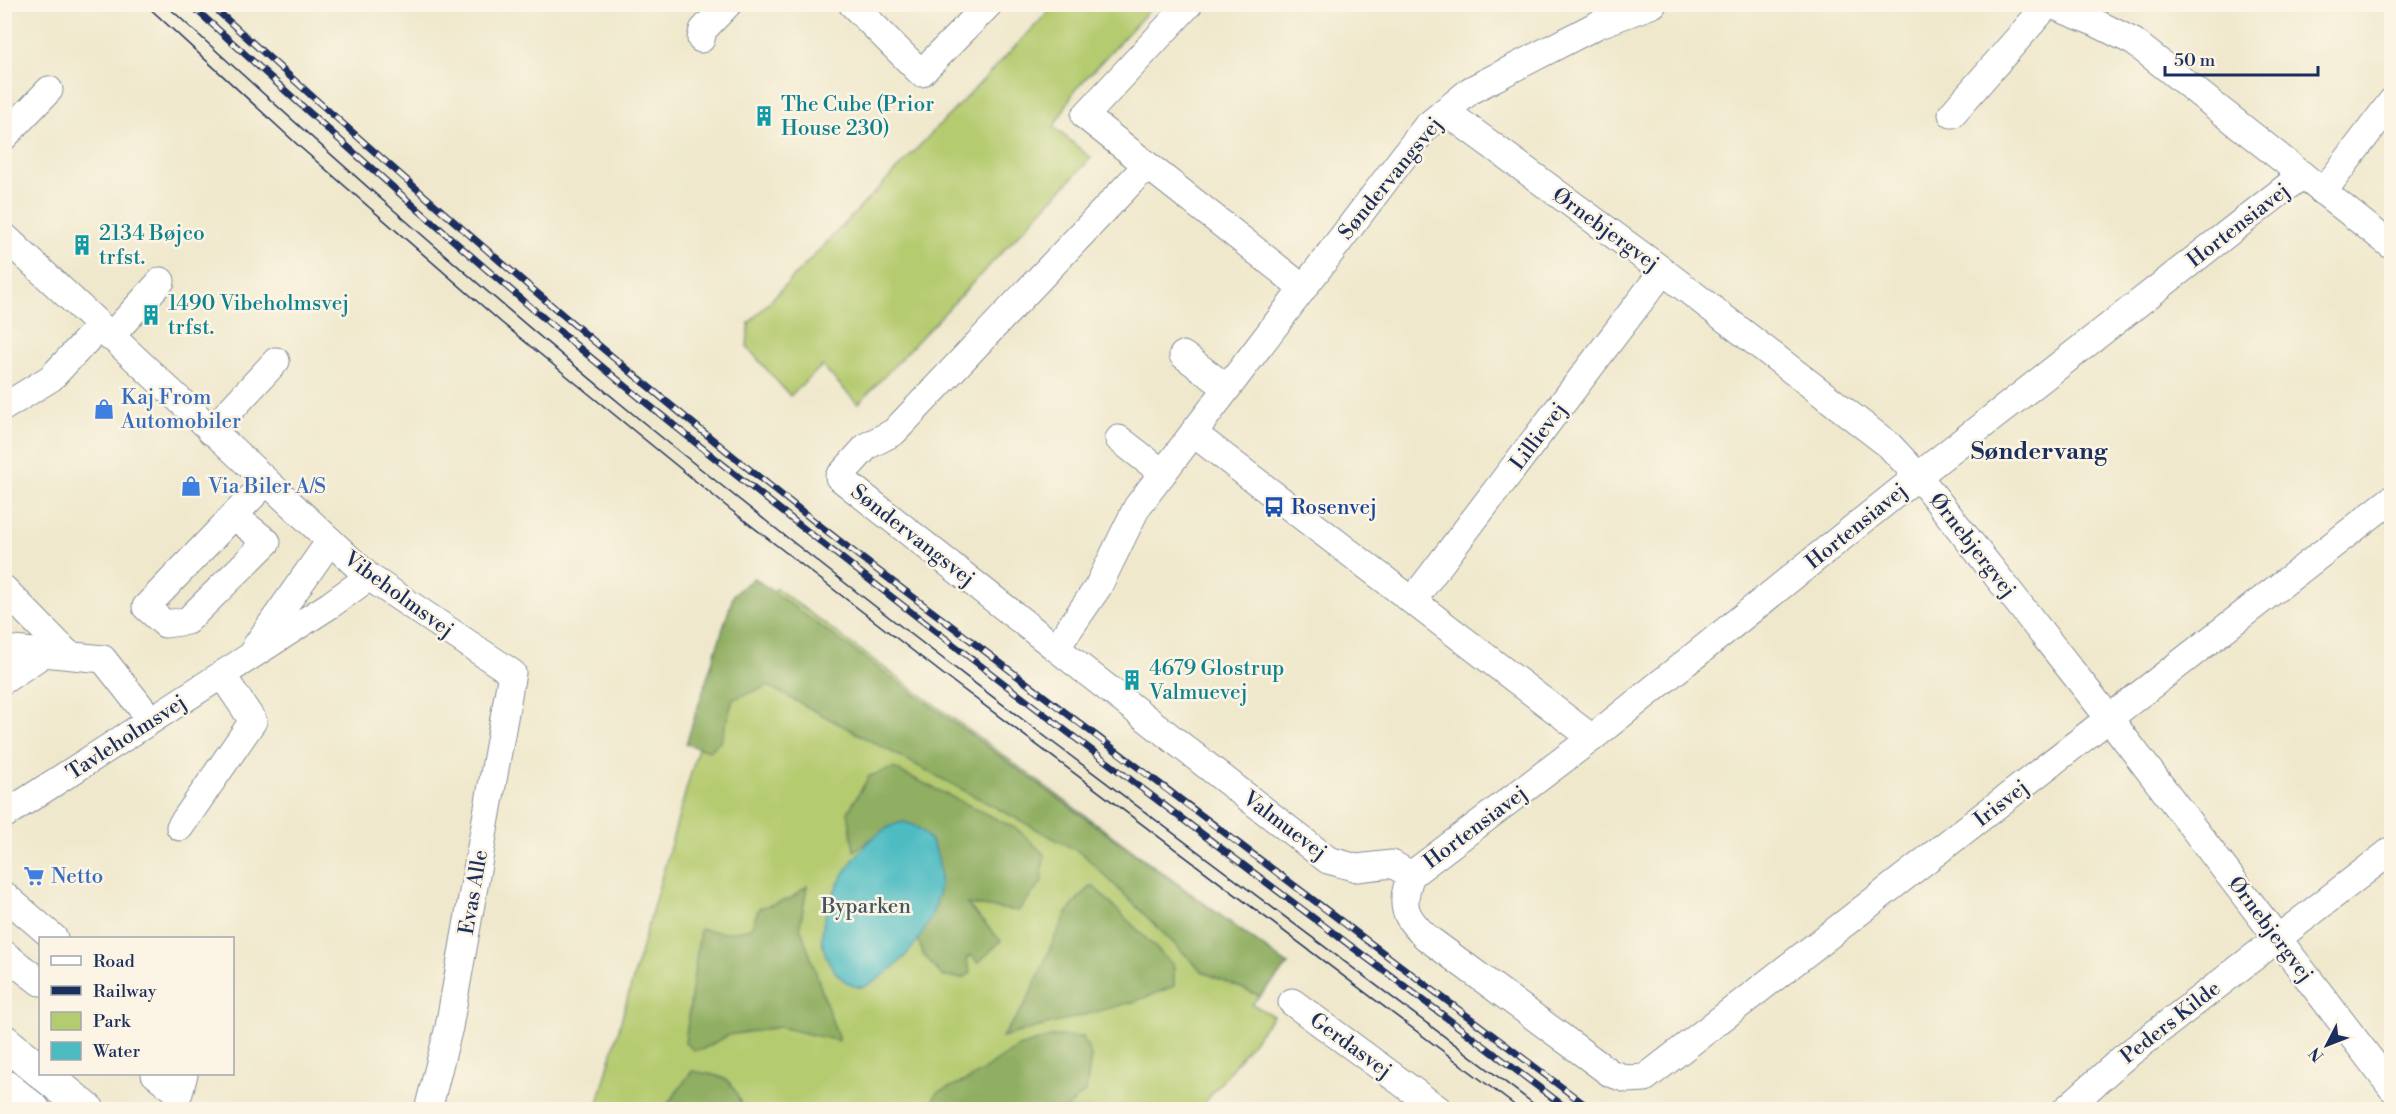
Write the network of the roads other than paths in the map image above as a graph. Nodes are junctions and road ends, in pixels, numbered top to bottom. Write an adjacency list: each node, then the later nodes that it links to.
1 (728, 4): 8 (street)
2 (852, 4): 3 (street)
3 (989, 4)
4 (1189, 4): 14 (street)
5 (1653, 4): 7 (street, Søndervangsvej)
6 (2049, 4): 12 (street); 15 (street)
7 (1594, 15): 11 (street, Søndervangsvej)
8 (701, 39)
9 (49, 90): 13 (street)
10 (2391, 101): 16 (street)
11 (1445, 111): 19 (street, Ørnebjergvej); 21 (street, Søndervangsvej)
12 (1952, 114)
13 (4, 137)
14 (1146, 166): 21 (street); 39 (street, Søndervangsvej)
15 (2302, 175): 16 (street); 31 (street, Hortensiavej)
16 (2323, 192): 18 (street)
17 (4, 236): 22 (street, Vibeholmsvej)
18 (2391, 246)
19 (1663, 271): 31 (street, Ørnebjergvej); 38 (street, Lillievej)
20 (161, 281): 22 (street)
21 (1303, 288): 25 (street, Søndervangsvej)
22 (105, 331): 26 (street); 27 (street, Vibeholmsvej)
23 (1183, 355): 25 (street)
24 (276, 361): 27 (street)
25 (1227, 388): 28 (street, Søndervangsvej)
26 (4, 406)
27 (211, 431): 32 (street, Vibeholmsvej)
28 (1193, 433): 30 (street, Søndervangsvej); 38 (street)
29 (1119, 439): 30 (street)
30 (1163, 472): 39 (street, Søndervangsvej)
31 (1918, 476): 46 (street, Ørnebjergvej); 48 (street, Hortensiavej)
32 (266, 482): 34 (street); 35 (street, Vibeholmsvej)
33 (2391, 499): 46 (street, Irisvej)
34 (234, 516)
35 (330, 541): 36 (street, Vibeholmsvej); 42 (street, Tavleholmsvej)
36 (369, 577): 42 (street, Tavleholmsvej); 43 (street, Vibeholmsvej)
37 (4, 589): 41 (street)
38 (1412, 601): 48 (street)
39 (1056, 648): 52 (street, Valmuevej)
40 (4, 649): 41 (street)
41 (57, 653): 45 (street); 47 (street)
42 (247, 659): 44 (street, Tavleholmsvej)
43 (512, 673): 68 (street, Evas Alle)
44 (222, 675): 47 (street, Tavleholmsvej); 50 (street)
45 (4, 680)
46 (2109, 718): 52 (street, Irisvej); 55 (street, Ørnebjergvej)
47 (151, 720): 49 (street, Tavleholmsvej)
48 (1592, 738): 52 (street, Hortensiavej)
49 (4, 815)
50 (180, 828)
51 (2391, 850): 55 (street, Peders Kilde)
52 (1411, 875)
53 (6, 900): 54 (street)
54 (52, 937)
55 (2278, 937): 65 (street, Ørnebjergvej); 70 (street, Peders Kilde)
56 (4, 954): 57 (street)
57 (39, 981)
58 (1292, 1002): 69 (street, Gerdasvej)
59 (4, 1041): 60 (main road)
60 (39, 1070)
61 (46, 1075): 67 (main road)
62 (156, 1075): 63 (street)
63 (184, 1075)
64 (4, 1086): 66 (main road)
65 (2391, 1088)
66 (33, 1110)
67 (88, 1110)
68 (428, 1110)
69 (1438, 1110)
70 (2065, 1110)

